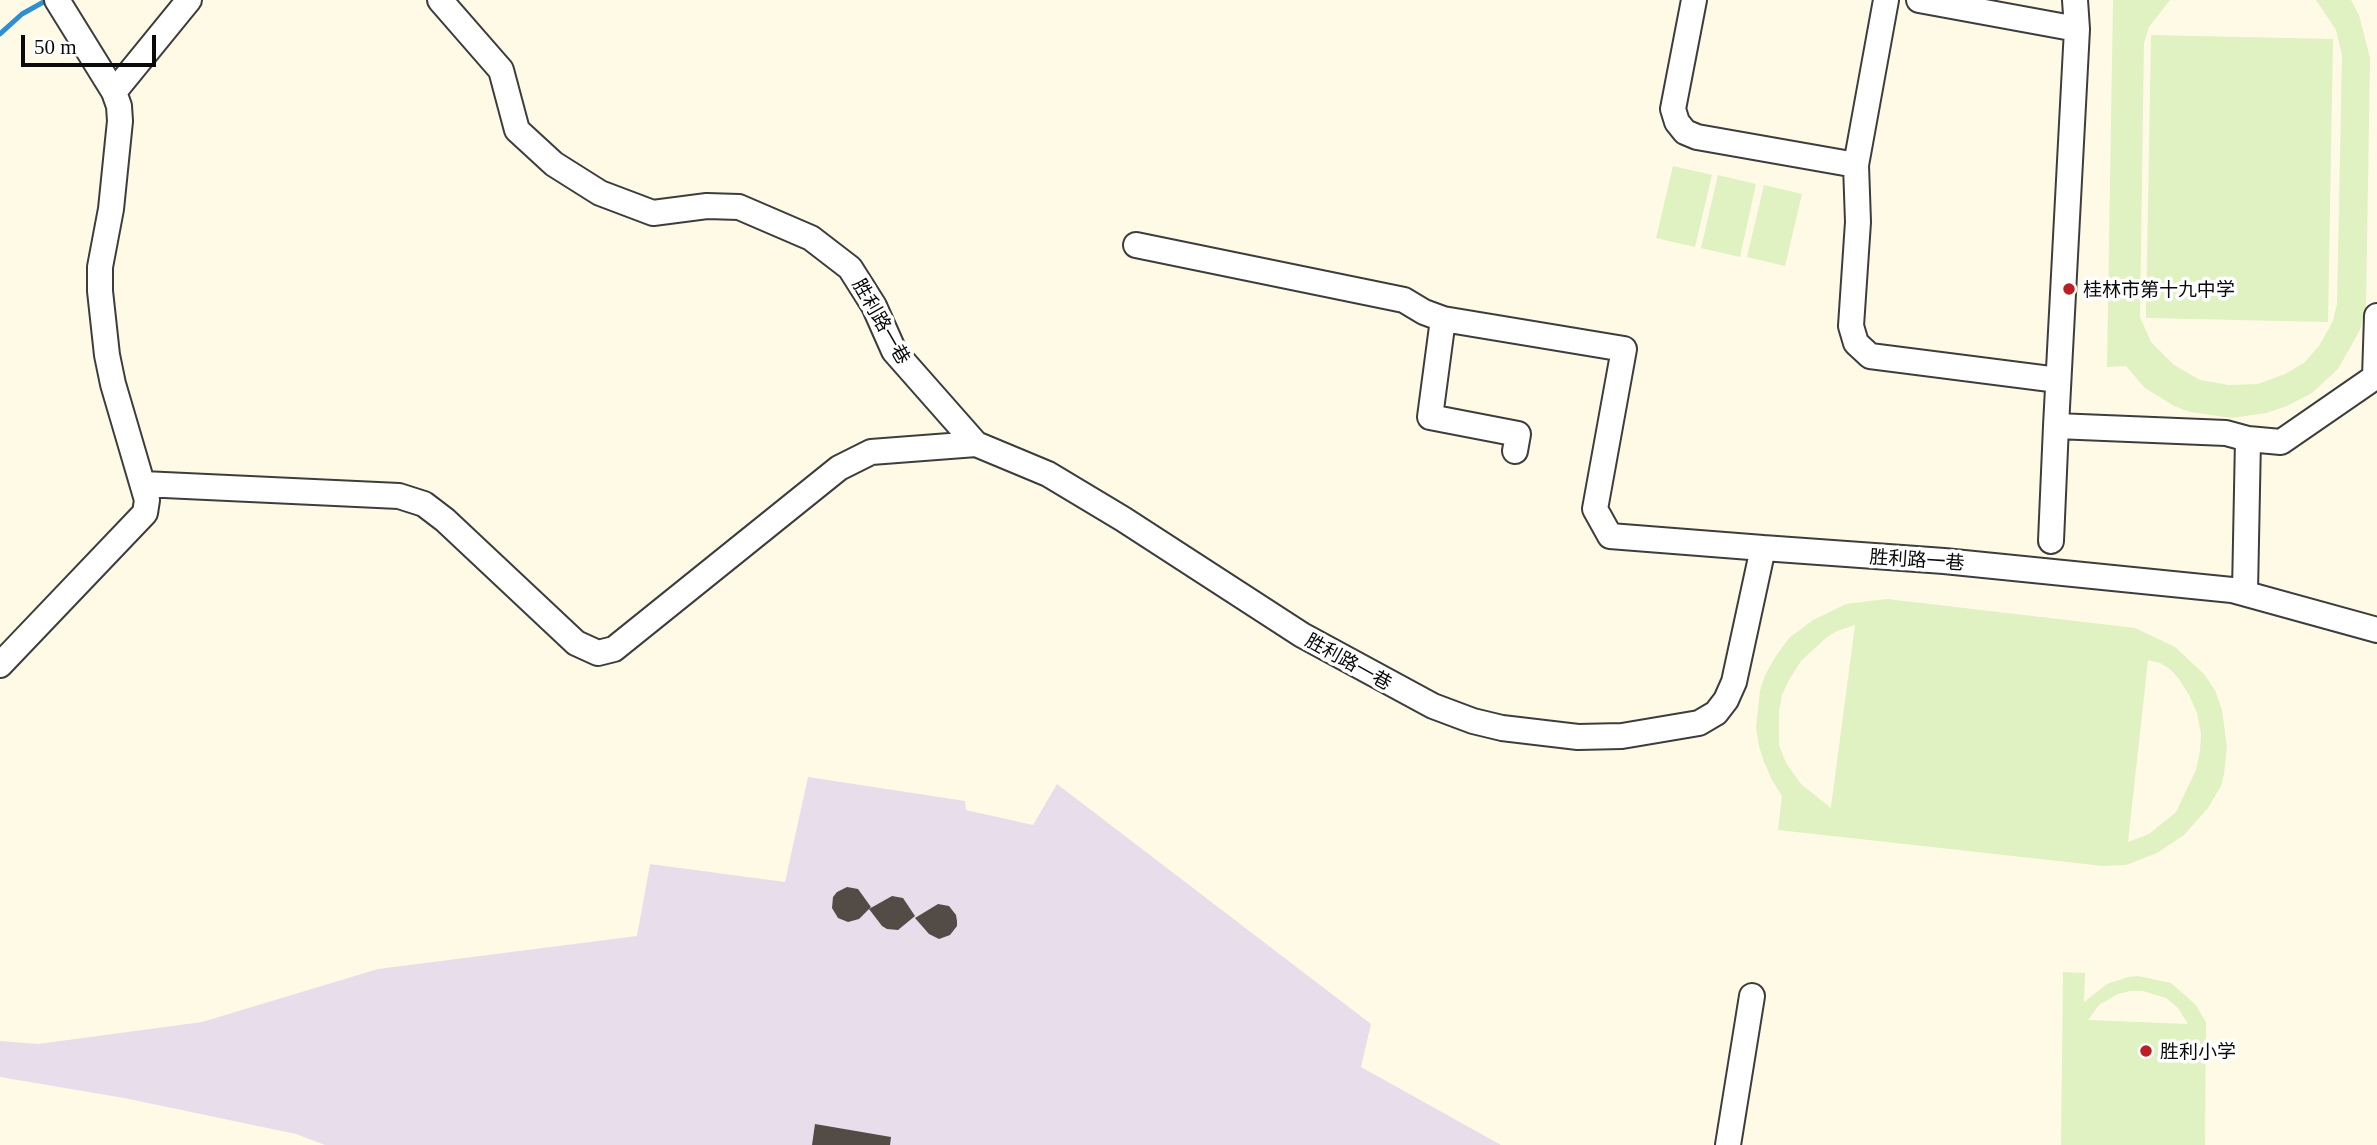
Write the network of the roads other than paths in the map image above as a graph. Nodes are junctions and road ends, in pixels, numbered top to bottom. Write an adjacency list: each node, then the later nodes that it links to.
1 (57, 0): 9 (street)
2 (189, 0): 9 (street)
3 (440, 0): 17 (street, 胜利路一巷)
4 (1694, 0): 10 (street)
5 (1886, 0): 10 (street)
6 (1919, 0): 8 (street)
7 (2075, 0): 8 (street)
8 (2077, 29): 14 (street)
9 (114, 92): 19 (street)
10 (1856, 165): 14 (street)
11 (1136, 246): 13 (street)
12 (2377, 316): 16 (street)
13 (1443, 319): 18 (street); 21 (street)
14 (2058, 380): 15 (street)
15 (2056, 426): 16 (street); 20 (street)
16 (2248, 439): 22 (street)
17 (976, 444): 19 (street); 21 (street, 胜利路一巷)
18 (1516, 451)
19 (143, 484): 24 (street)
20 (2051, 541)
21 (1763, 548): 22 (street, 胜利路一巷)
22 (2245, 592): 23 (street, 胜利路一巷)
23 (2377, 630)
24 (0, 665)
25 (1752, 996): 26 (street)
26 (1728, 1145)

